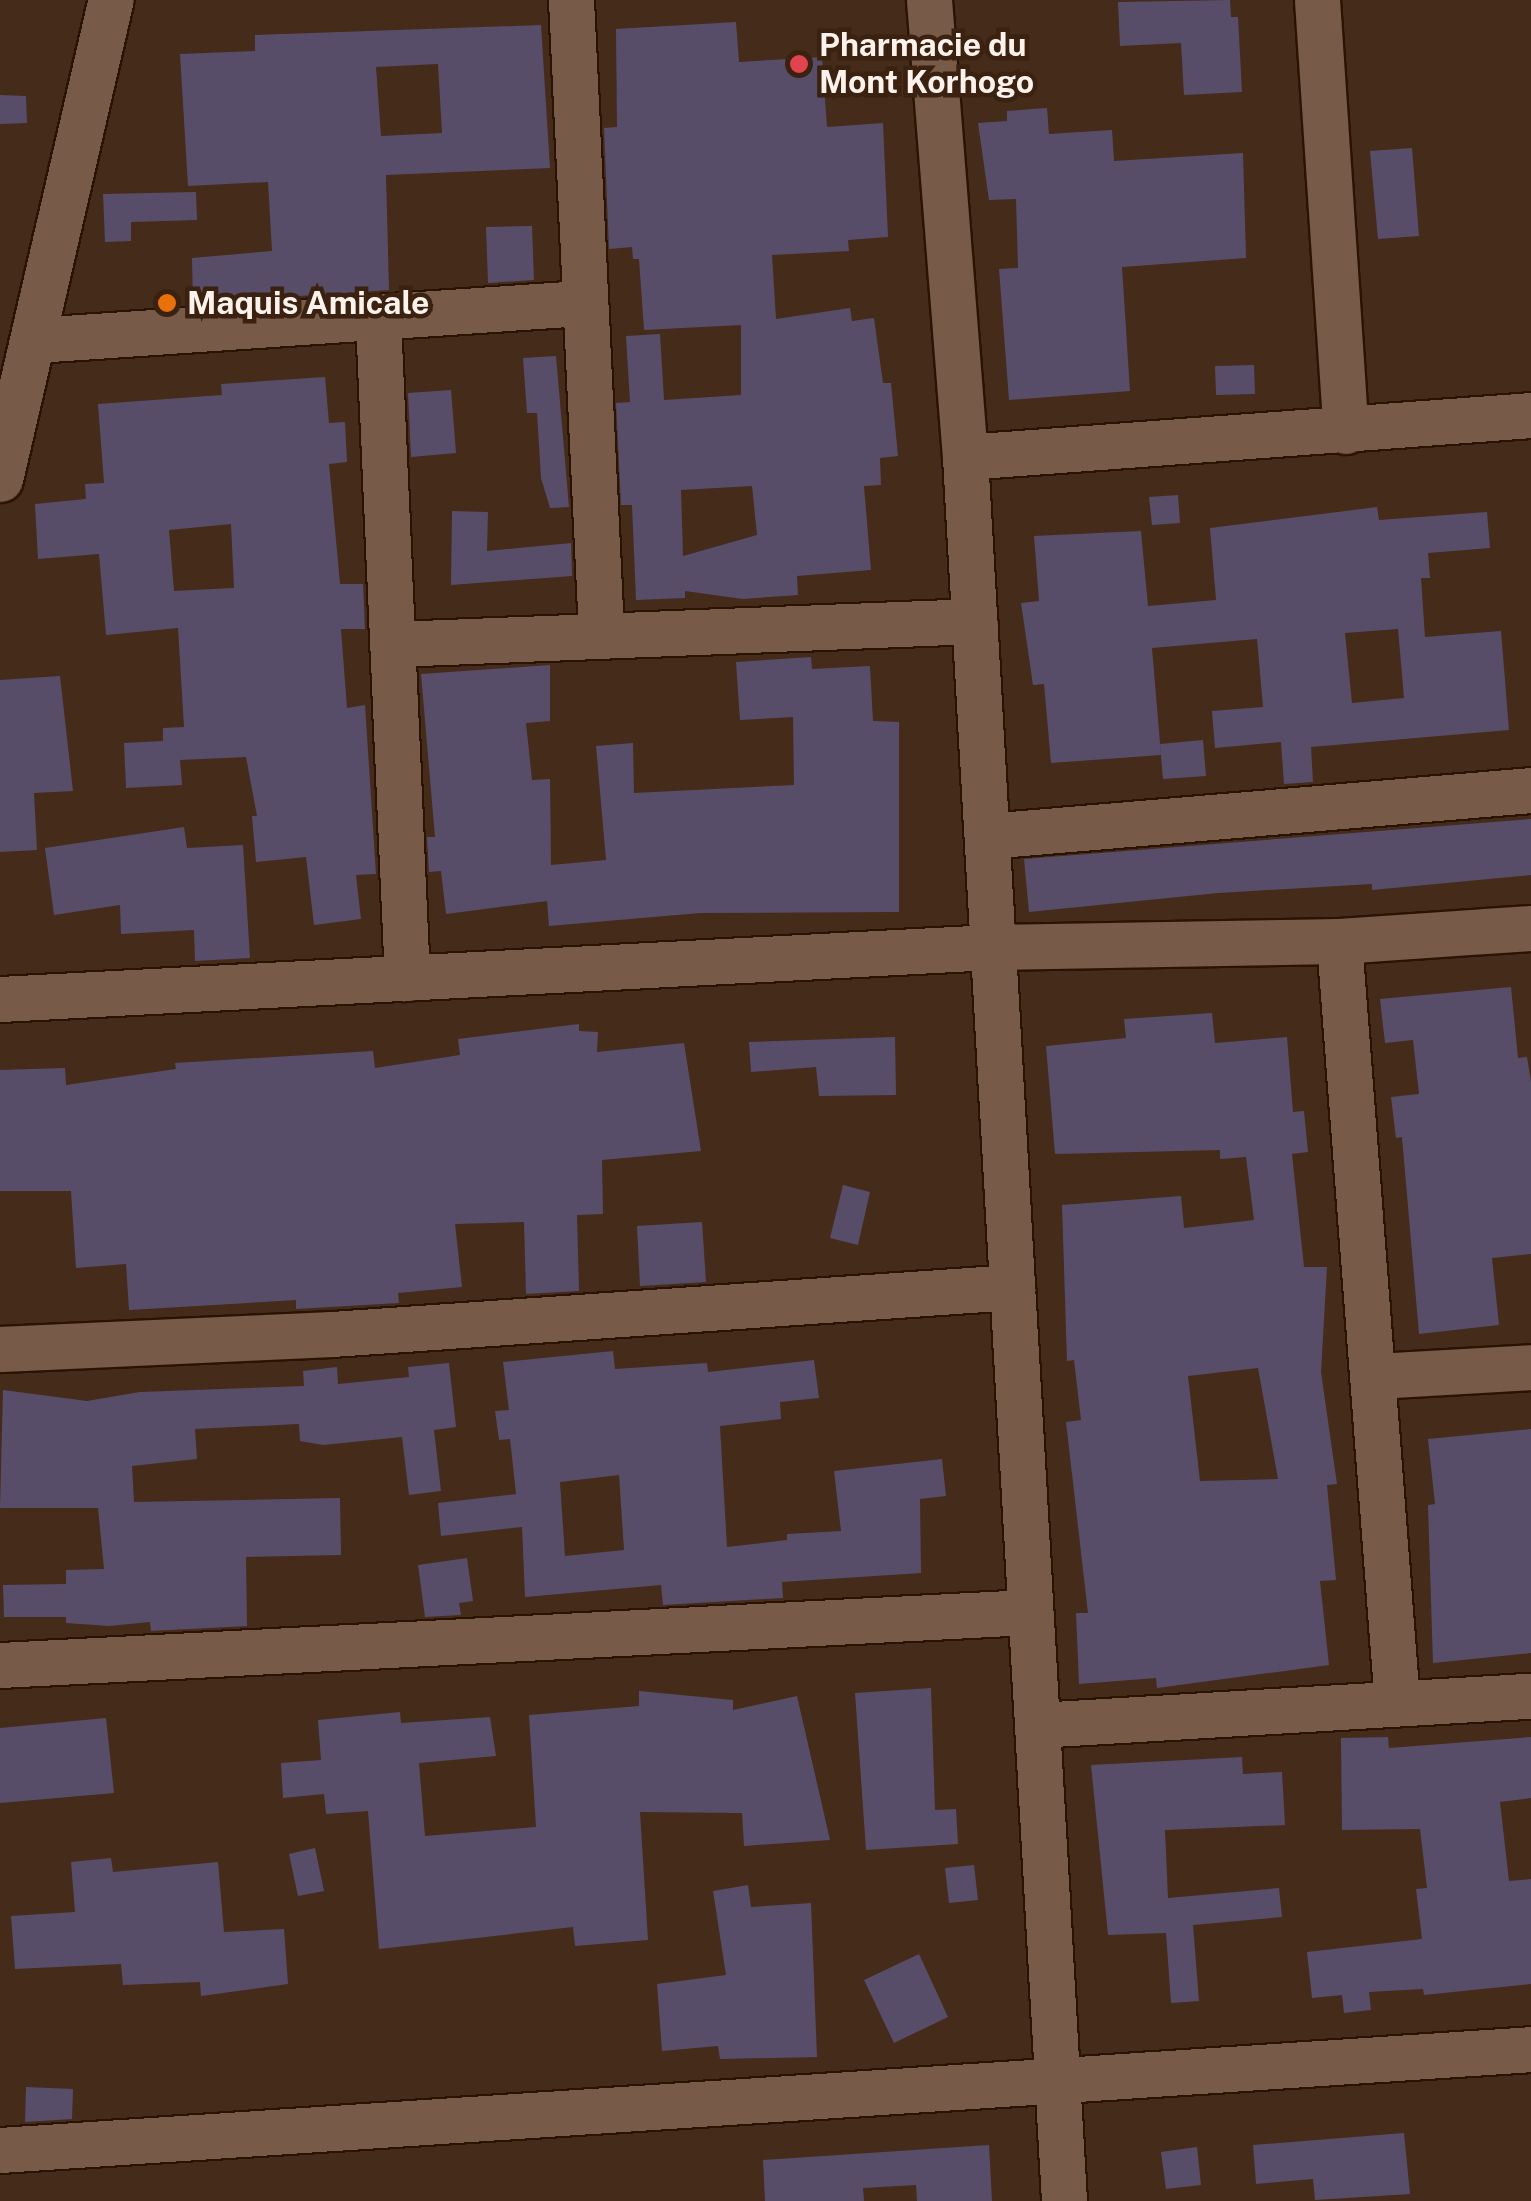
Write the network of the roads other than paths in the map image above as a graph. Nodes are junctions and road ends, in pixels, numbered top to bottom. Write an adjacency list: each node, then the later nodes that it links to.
1 (111, 0): 7 (street)
2 (571, 0): 5 (street)
3 (928, 0): 10 (street)
4 (1317, 0): 9 (street)
5 (581, 303): 6 (street); 13 (street)
6 (378, 320): 7 (street); 14 (street)
7 (36, 340): 11 (street)
8 (1531, 415): 9 (street)
9 (1346, 431): 10 (street)
10 (965, 457): 12 (street)
11 (0, 479)
12 (974, 621): 13 (street); 16 (street)
13 (602, 632): 14 (street)
14 (395, 644): 20 (street)
15 (1531, 790): 16 (street)
16 (987, 836): 19 (street)
17 (1531, 928): 18 (street)
18 (1339, 941): 19 (street); 25 (street)
19 (993, 948): 20 (street); 22 (street)
20 (408, 978): 21 (street)
21 (0, 999)
22 (1012, 1287): 23 (street); 26 (street)
23 (0, 1349)
24 (1531, 1367): 25 (street)
25 (1376, 1376): 29 (street)
26 (1030, 1612): 27 (street); 30 (street)
27 (0, 1664)
28 (1531, 1696): 29 (street)
29 (1397, 1703): 30 (street)
30 (1037, 1724): 32 (street)
31 (1531, 2049): 32 (street)
32 (1056, 2078): 33 (street); 34 (street)
33 (0, 2150)
34 (1064, 2201)

